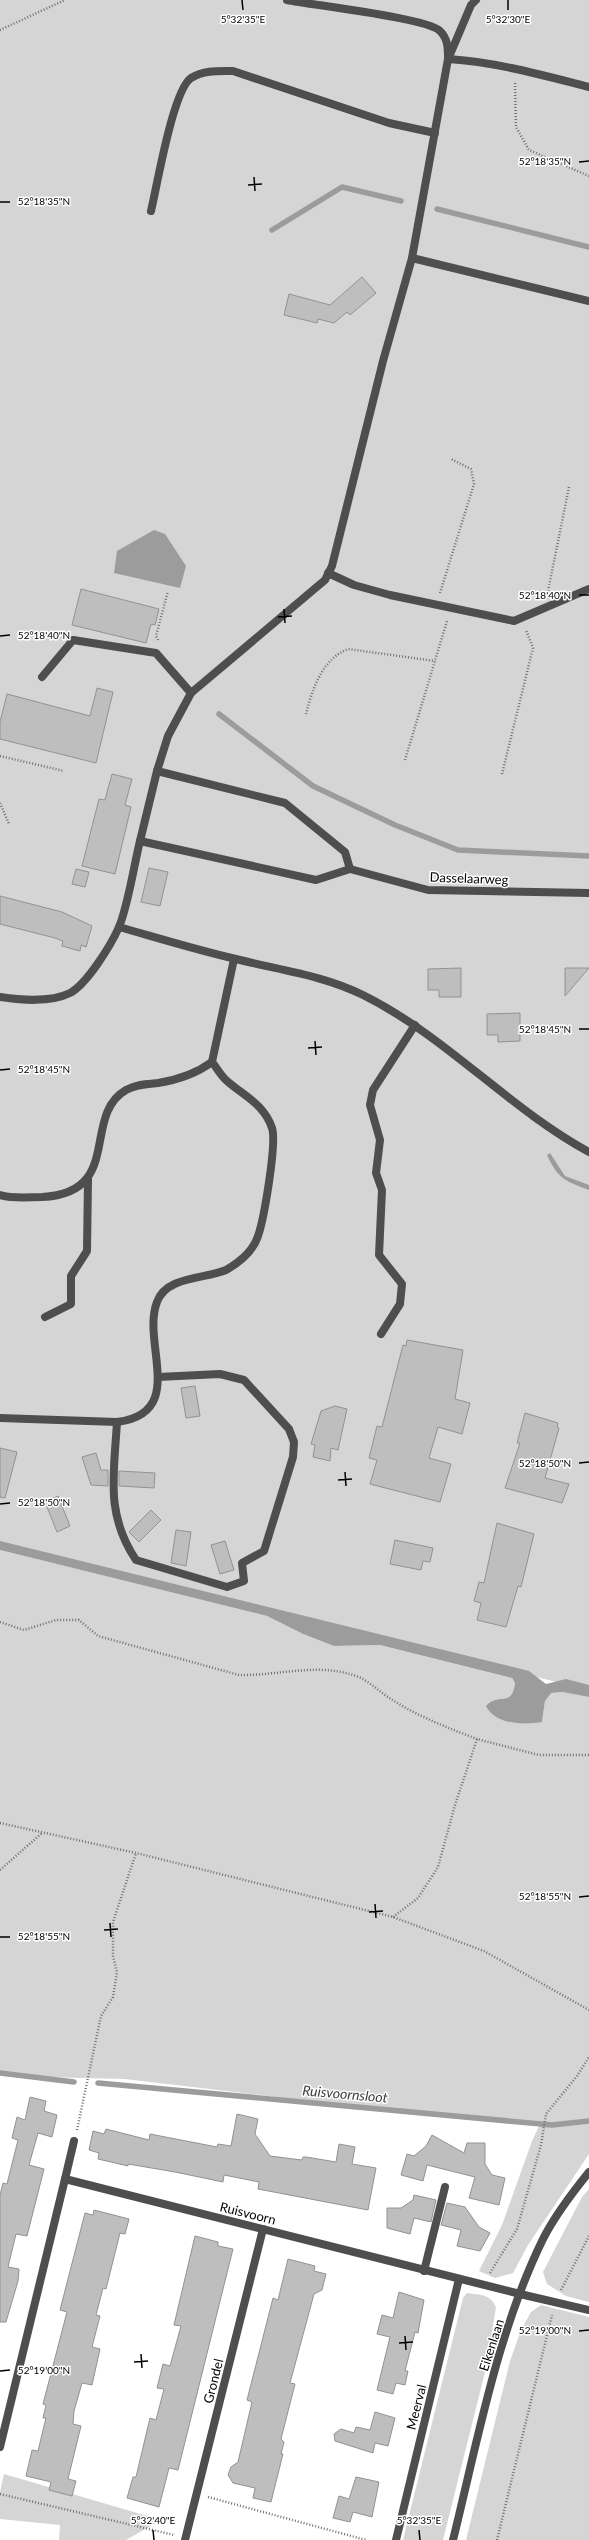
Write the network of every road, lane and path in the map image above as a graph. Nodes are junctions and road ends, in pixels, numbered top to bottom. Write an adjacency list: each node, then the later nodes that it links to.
1 (65, 0): 4 (path)
2 (287, 0): 5 (street)
3 (472, 2): 5 (street)
4 (0, 30)
5 (448, 59): 6 (street); 8 (street)
6 (514, 68): 7 (street); 9 (path)
7 (589, 87)
8 (435, 133): 10 (street); 11 (street)
9 (589, 176)
10 (151, 211)
11 (412, 258): 12 (street); 15 (street)
12 (589, 301)
13 (451, 459): 18 (path)
14 (570, 486): 20 (path)
15 (328, 573): 18 (street); 25 (street)
16 (589, 589): 20 (street)
17 (168, 591): 22 (path)
18 (437, 606): 19 (street)
19 (450, 608): 21 (street); 23 (path)
20 (544, 608): 21 (street)
21 (521, 618): 31 (path)
22 (162, 646)
23 (435, 662): 26 (path); 28 (path)
24 (42, 677): 25 (street)
25 (191, 693): 30 (street)
26 (306, 714)
27 (0, 756): 29 (path)
28 (405, 760)
29 (64, 771)
30 (157, 771): 34 (street); 35 (street)
31 (502, 774)
32 (0, 804): 33 (path)
33 (9, 824)
34 (140, 841): 35 (street); 37 (street)
35 (350, 868): 36 (street, Dasselaarweg)
36 (589, 893)
37 (119, 927): 38 (street); 39 (street)
38 (234, 959): 40 (street); 41 (street)
39 (0, 997)
40 (415, 1025): 42 (street); 46 (street)
41 (212, 1062): 43 (street); 47 (street)
42 (589, 1152)
43 (88, 1179): 44 (street); 45 (street)
44 (0, 1195)
45 (45, 1317)
46 (381, 1334)
47 (158, 1377): 49 (street); 49 (street)
48 (0, 1418): 49 (street)
49 (116, 1422)
50 (0, 1622): 51 (path)
51 (477, 1739): 52 (path); 57 (path)
52 (589, 1755)
53 (0, 1823): 54 (path)
54 (42, 1833): 55 (path); 56 (path)
55 (136, 1853): 57 (path); 60 (path)
56 (0, 1870)
57 (393, 1917): 58 (path)
58 (589, 2010)
59 (589, 2057): 68 (path)
60 (74, 2141): 62 (street)
61 (589, 2172): 69 (street, Eikenlaan)
62 (65, 2179): 64 (street, Ruisvoorn); 72 (street)
63 (444, 2187): 66 (street)
64 (264, 2229): 66 (street, Ruisvoorn); 74 (street, Grondel)
65 (589, 2236): 70 (path)
66 (424, 2271): 67 (street, Ruisvoorn)
67 (459, 2279): 68 (street, Ruisvoorn); 77 (street, Meerval)
68 (483, 2285): 69 (street, Ruisvoorn)
69 (520, 2294): 70 (street, Ruisvoorn); 78 (street, Eikenlaan)
70 (555, 2302): 71 (street, Ruisvoorn); 79 (path)
71 (589, 2310)
72 (0, 2447)
73 (0, 2494): 75 (path)
74 (197, 2494): 75 (street, Grondel); 76 (path)
75 (186, 2539)
76 (366, 2540)
77 (396, 2540)
78 (453, 2540)
79 (496, 2540)

